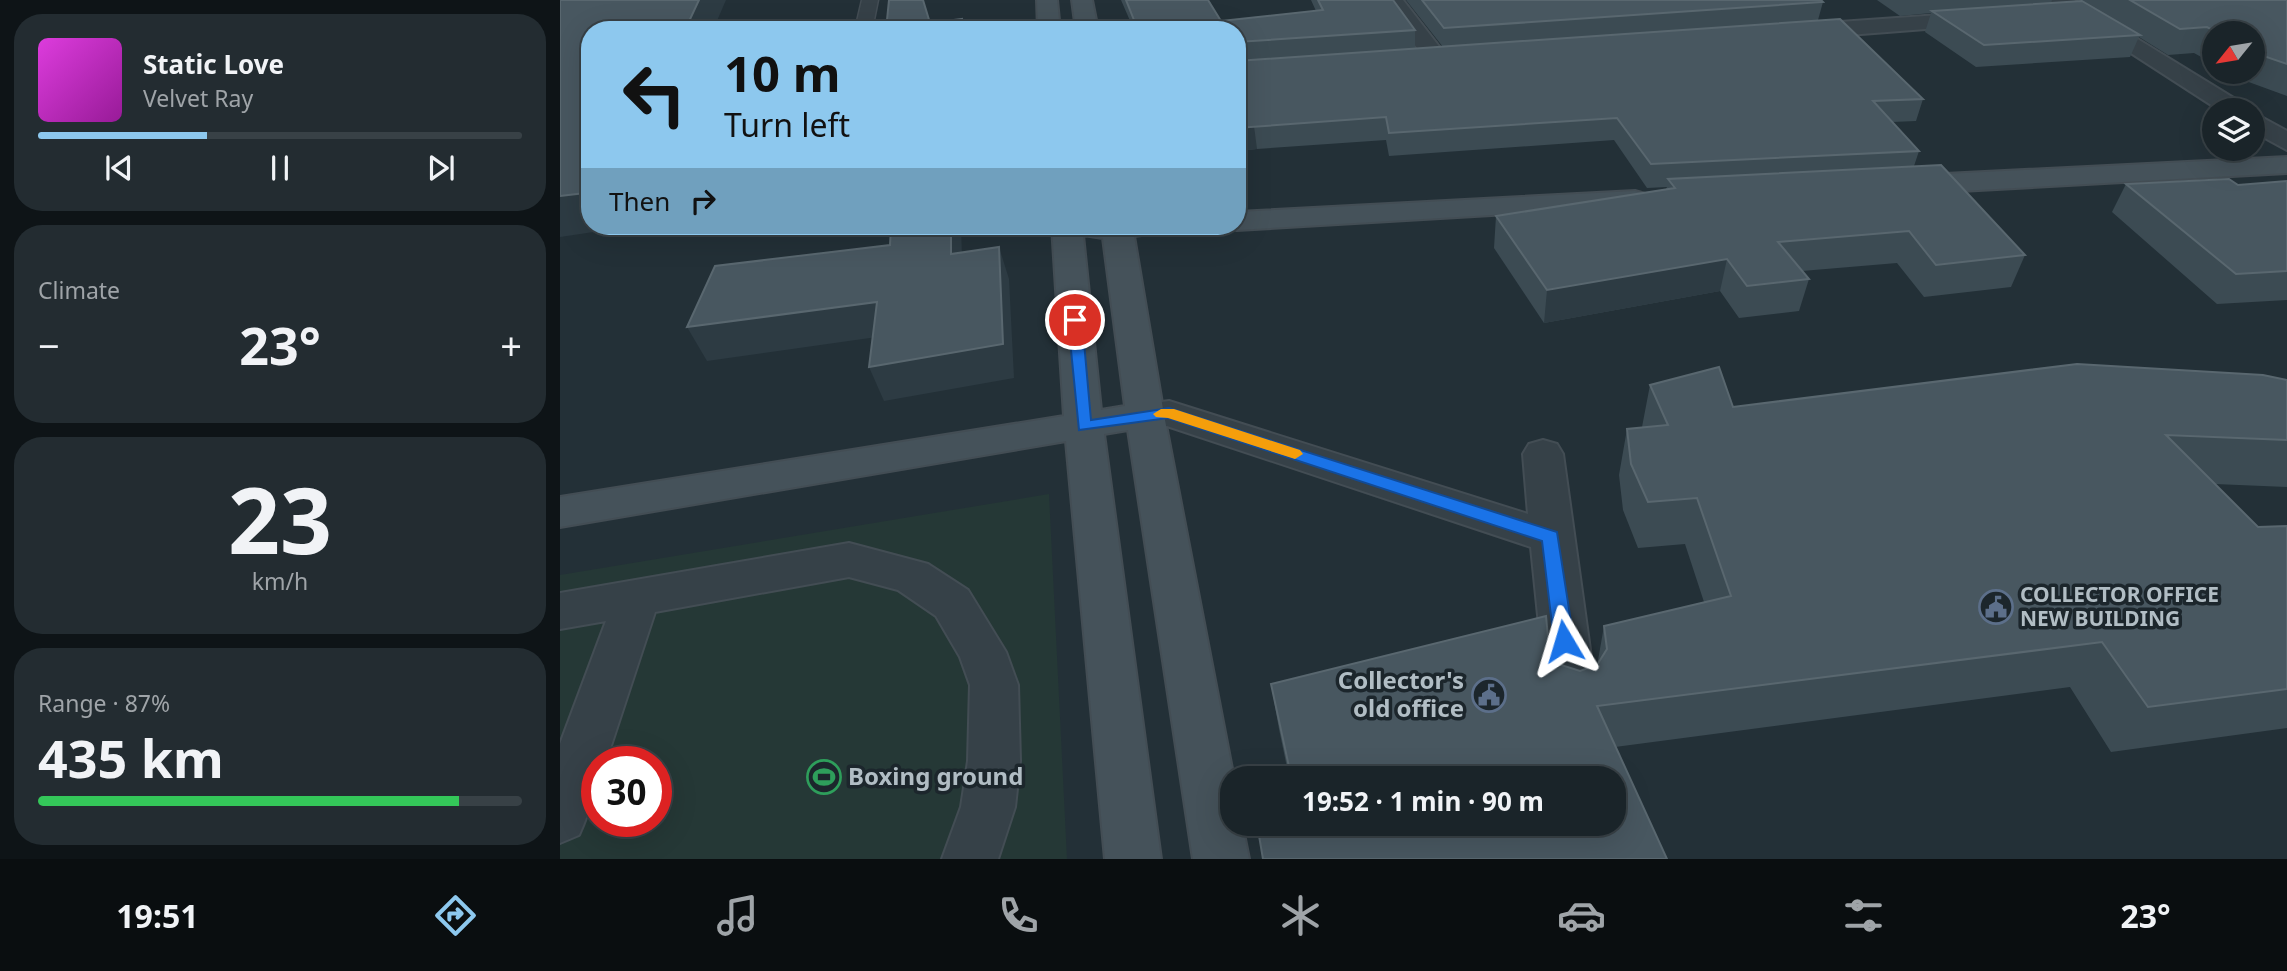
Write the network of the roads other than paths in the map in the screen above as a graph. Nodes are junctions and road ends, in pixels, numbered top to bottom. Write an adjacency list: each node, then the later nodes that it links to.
1 (870, 0): 8 (lane)
2 (1047, 0): 9 (main road)
3 (1082, 0): 10 (main road)
4 (1392, 0): 13 (street)
5 (2069, 6): 6 (street); 15 (street)
6 (2036, 15)
7 (2008, 17): 11 (street)
8 (865, 21)
9 (1048, 21)
10 (1086, 21)
11 (1771, 34)
12 (1464, 56): 13 (street)
13 (1436, 58): 14 (street)
14 (1410, 60)
15 (2217, 98)
16 (2265, 130): 19 (street)
17 (2265, 144): 19 (main road)
18 (2202, 145): 20 (main road)
19 (2287, 147): 22 (main road)
20 (1890, 160)
21 (1649, 174): 24 (main road)
22 (1873, 187)
23 (1665, 198): 25 (main road)
24 (1246, 199)
25 (1246, 221)
26 (1068, 235): 29 (main road)
27 (1130, 235): 28 (main road)
28 (1145, 415): 29 (main road); 32 (street); 39 (main road)
29 (1084, 426): 31 (main road); 38 (main road)
30 (1543, 454): 32 (street)
31 (560, 512)
32 (1550, 537): 35 (street)
33 (638, 596): 34 (street); 36 (street); 37 (street)
34 (560, 611)
35 (1571, 693)
36 (560, 817)
37 (970, 859)
38 (1133, 859)
39 (1221, 859)

